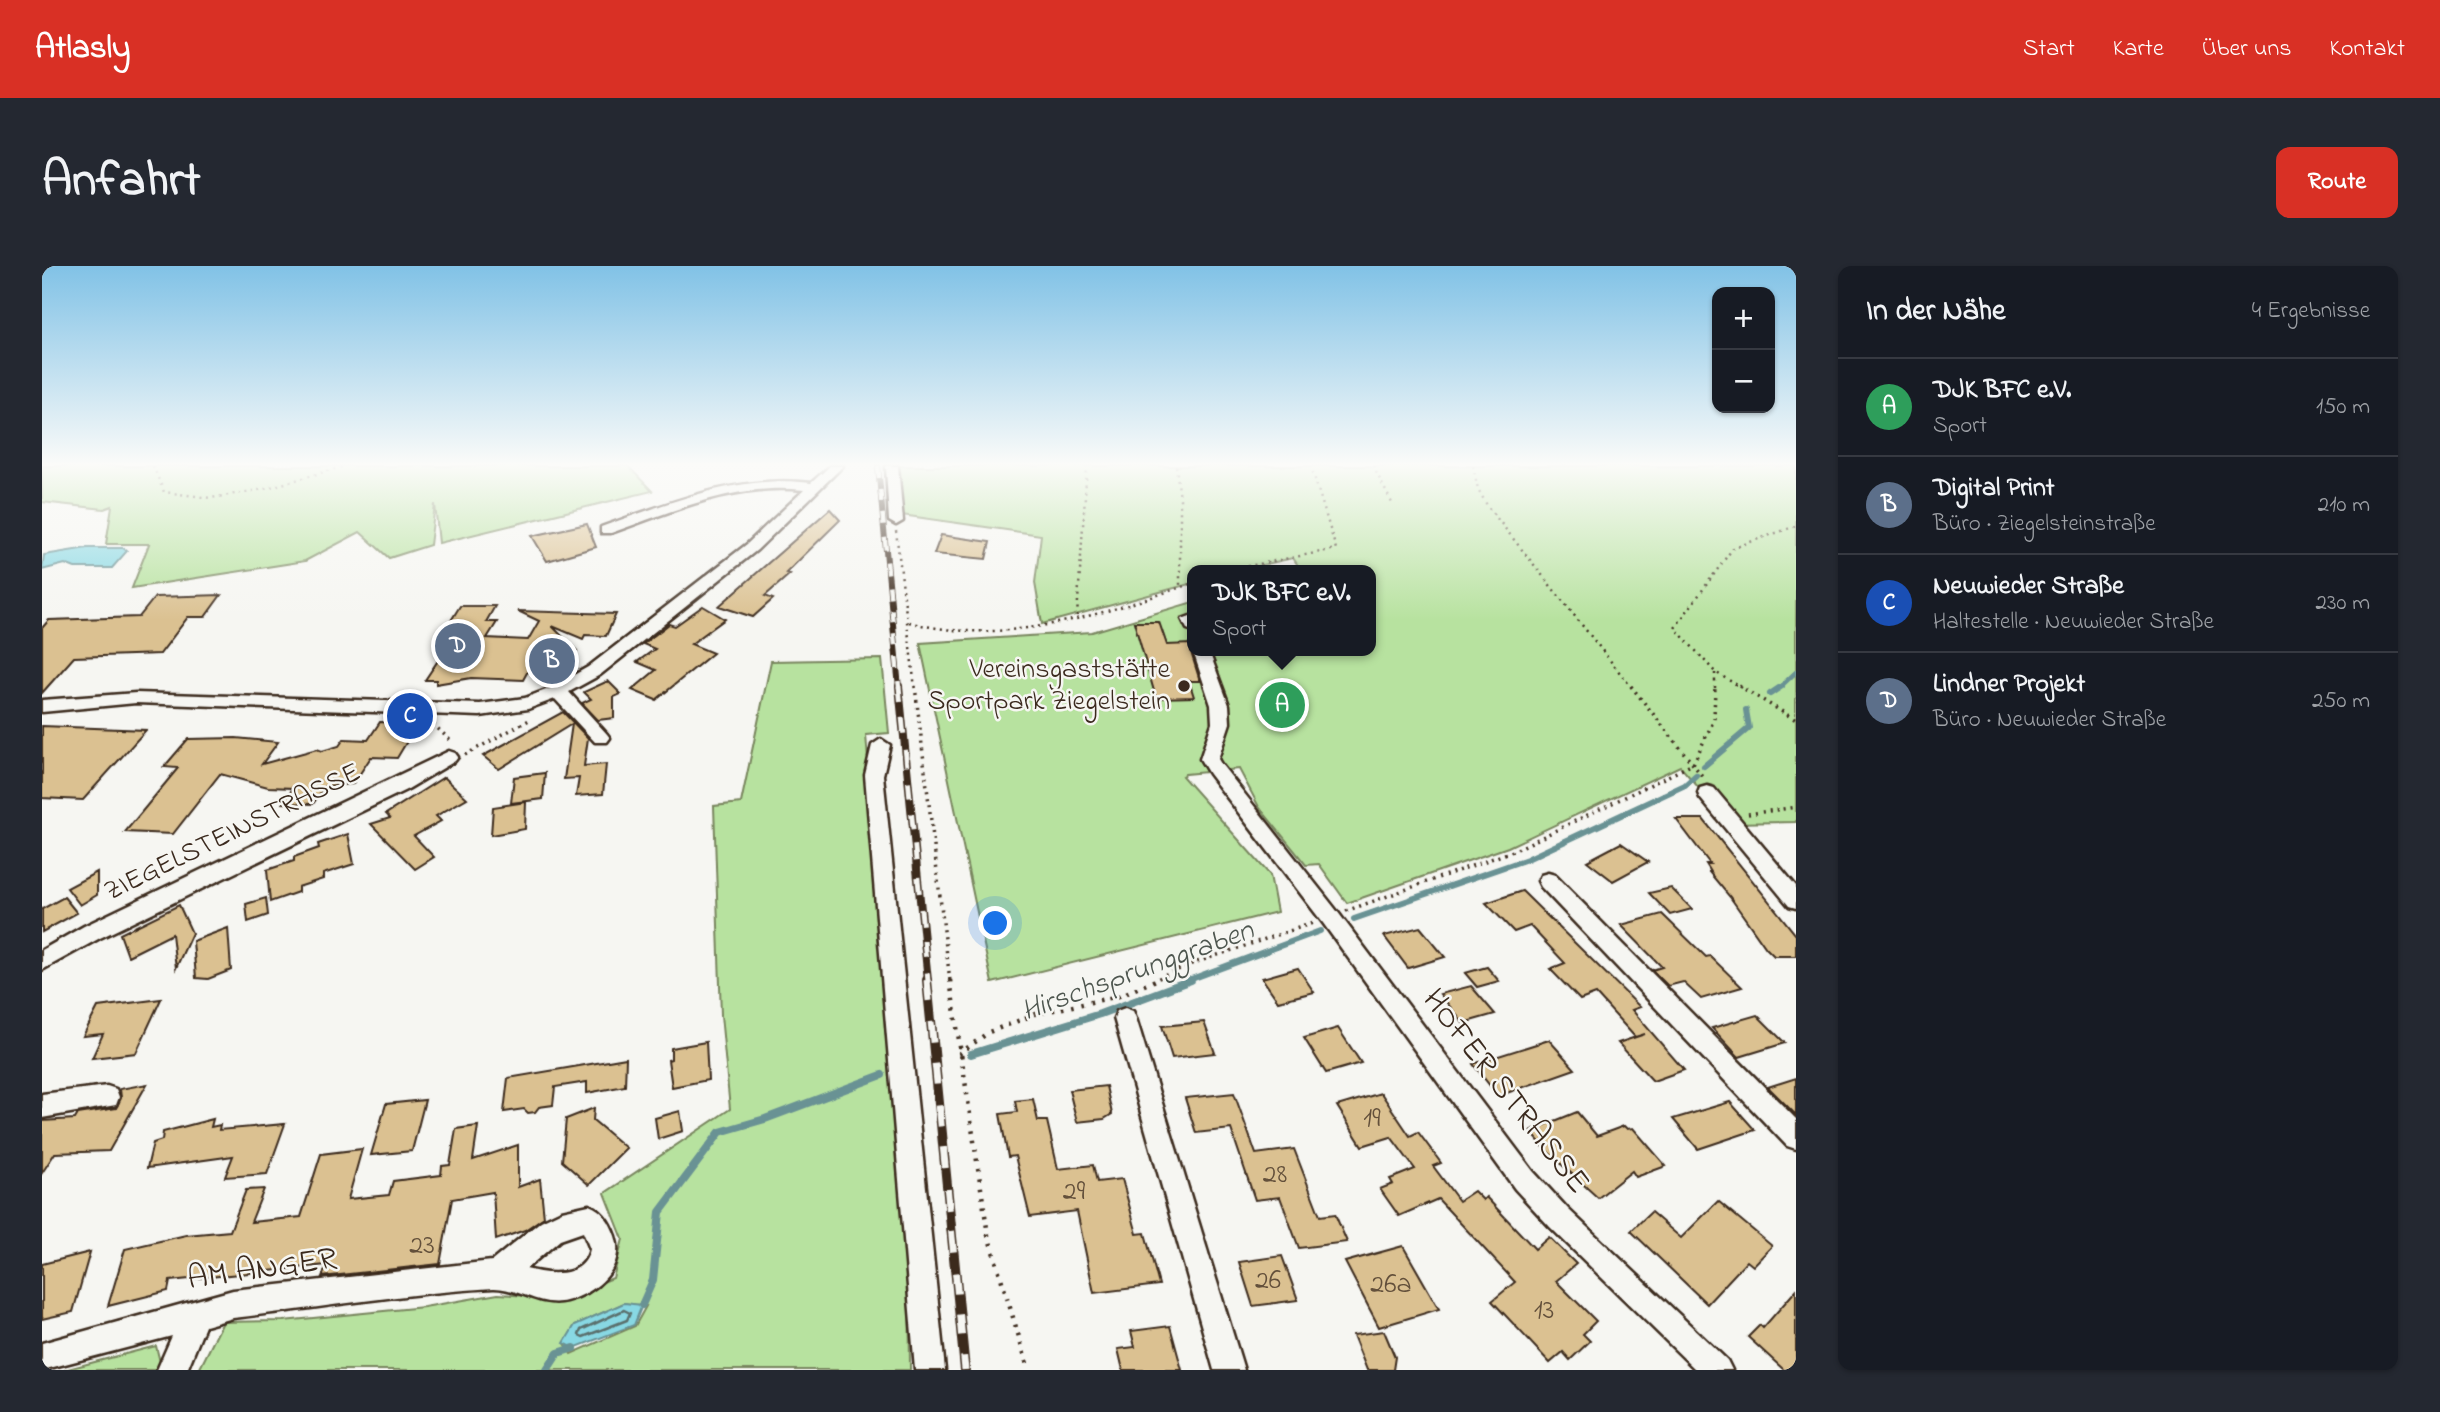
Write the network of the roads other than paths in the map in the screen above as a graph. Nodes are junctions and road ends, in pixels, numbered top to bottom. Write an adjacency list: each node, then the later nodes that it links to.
1 (638, 518): 5 (street)
2 (784, 518): 7 (street)
3 (895, 518): 4 (street)
4 (895, 521)
5 (606, 530)
6 (1203, 656): 26 (street, HOFER STRASSE)
7 (557, 692): 8 (street); 9 (street)
8 (42, 706)
9 (601, 738)
10 (881, 746): 24 (street)
11 (457, 756): 15 (street, ZIEGELSTEINSTRASSE)
12 (1706, 793): 14 (street)
13 (1548, 881): 19 (street)
14 (1796, 900)
15 (42, 961)
16 (1125, 1018): 25 (street)
17 (107, 1097): 18 (street)
18 (42, 1106)
19 (1796, 1137)
20 (497, 1273): 21 (street, AM ANGER)
21 (197, 1312): 22 (street, AM ANGER); 23 (street)
22 (42, 1358)
23 (173, 1370)
24 (930, 1370)
25 (1229, 1370)
26 (1717, 1370)

